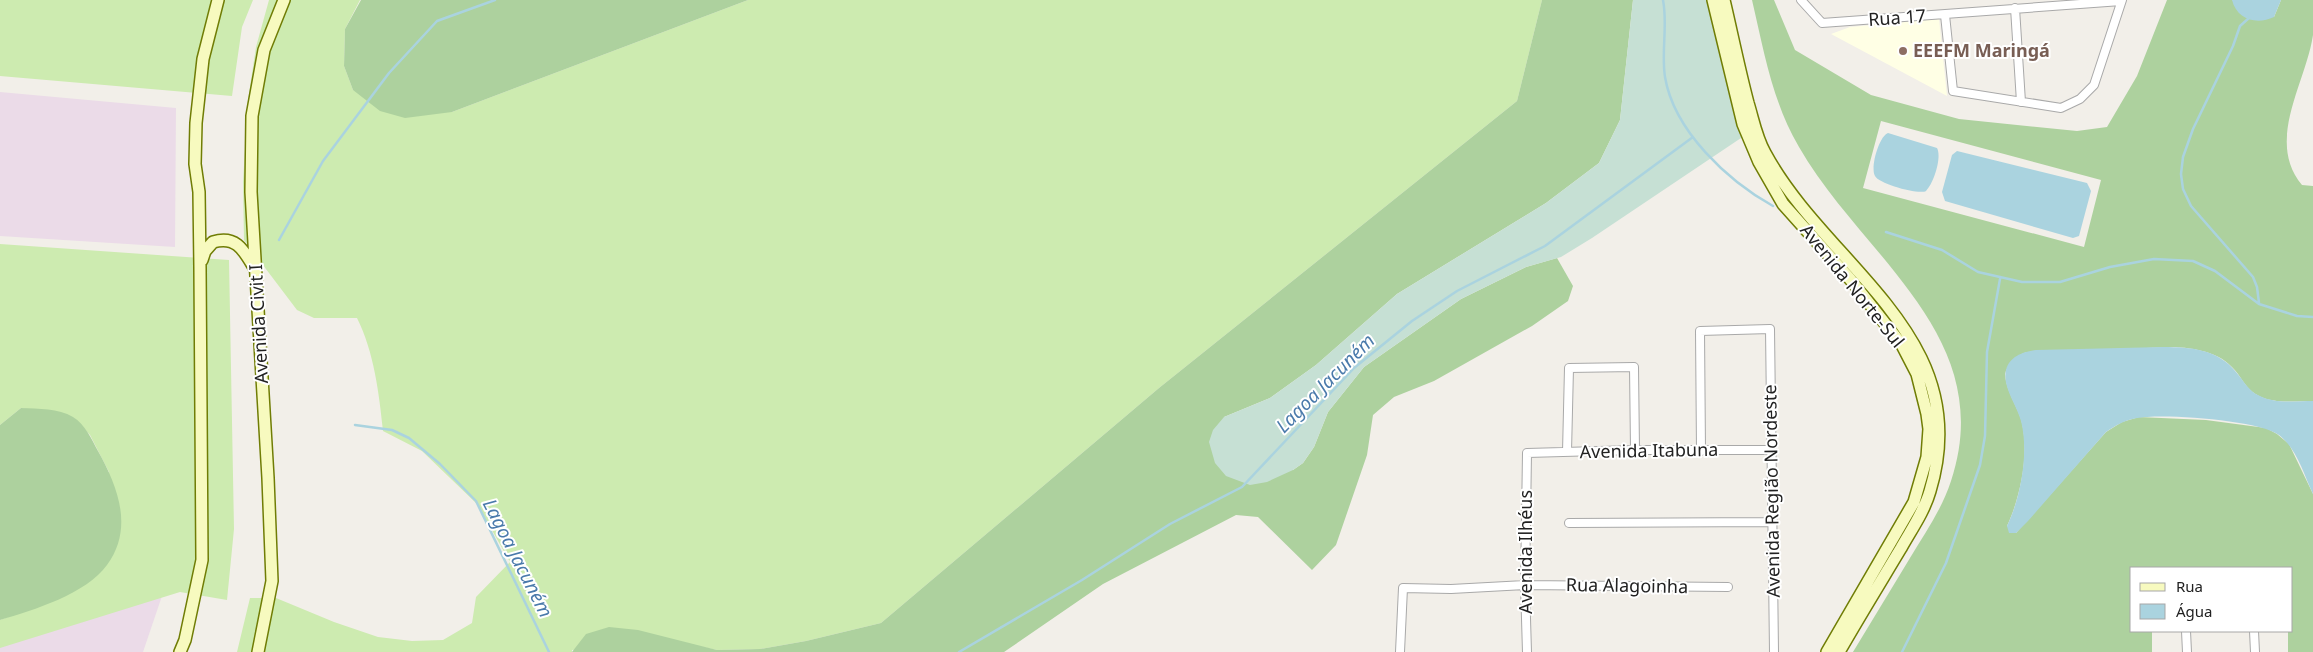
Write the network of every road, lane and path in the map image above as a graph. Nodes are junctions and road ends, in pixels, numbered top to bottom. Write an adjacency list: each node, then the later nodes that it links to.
1 (218, 0): 10 (main road)
2 (284, 0): 11 (main road, Avenida Civit I)
3 (1713, 0): 28 (main road, Avenida Norte-Sul)
4 (1724, 0): 29 (main road, Avenida Norte-Sul)
5 (1801, 0): 8 (street, Rua 17)
6 (2122, 1): 7 (street, Rua 17); 9 (street)
7 (2015, 8): 8 (street, Rua 17); 9 (street)
8 (1945, 14): 9 (street)
9 (2021, 102)
10 (200, 268): 11 (main road); 23 (main road)
11 (256, 271): 24 (main road, Avenida Civit I)
12 (1635, 450): 14 (street, Avenida Itabuna); 15 (street, Avenida Itabuna); 15 (street)
13 (1771, 450): 14 (street, Avenida Itabuna); 14 (street, Avenida Região Nordeste); 17 (street, Avenida Região Nordeste)
14 (1701, 451)
15 (1567, 452): 16 (street, Avenida Itabuna)
16 (1527, 453): 19 (street, Avenida Ilhéus)
17 (1773, 522): 18 (street); 27 (street, Avenida Região Nordeste)
18 (1569, 523)
19 (1525, 585): 20 (street, Rua Alagoinha); 25 (street, Rua Alagoinha); 26 (street, Avenida Ilhéus)
20 (1728, 587)
21 (2186, 632): 30 (street)
22 (2254, 632): 31 (street)
23 (180, 652)
24 (258, 652)
25 (1400, 652)
26 (1526, 652)
27 (1774, 652)
28 (1827, 652)
29 (1839, 652)
30 (2187, 652)
31 (2255, 652)

